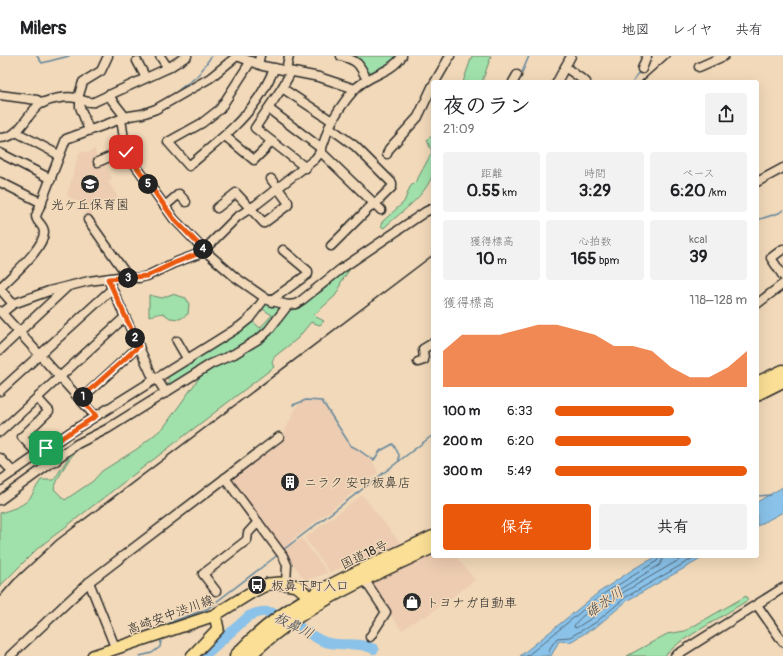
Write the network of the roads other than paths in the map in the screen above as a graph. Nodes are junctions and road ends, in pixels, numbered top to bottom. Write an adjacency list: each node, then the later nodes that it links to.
1 (108, 56): 27 (street)
2 (160, 56): 13 (street)
3 (187, 56): 13 (street)
4 (289, 56): 16 (street)
5 (341, 56): 18 (street)
6 (402, 56): 18 (street)
7 (450, 56): 19 (street)
8 (571, 56): 15 (street)
9 (724, 56): 12 (street)
10 (256, 60): 14 (street); 30 (street); 34 (street)
11 (137, 61): 17 (street)
12 (699, 67)
13 (168, 68): 17 (street)
14 (275, 68): 16 (street); 34 (street)
15 (565, 68): 20 (street); 21 (street)
16 (289, 71): 22 (street); 23 (street)
17 (146, 78): 26 (street)
18 (367, 80): 23 (street)
19 (436, 80)
20 (558, 80)
21 (583, 80)
22 (282, 88): 29 (street); 31 (street)
23 (355, 89): 31 (street)
24 (431, 90): 41 (street)
25 (0, 95): 28 (street)
26 (108, 95): 27 (street); 30 (street)
27 (79, 99): 28 (street); 32 (street)
28 (43, 103): 33 (street)
29 (269, 109): 36 (street); 38 (street)
30 (124, 119): 32 (street); 37 (street)
31 (330, 124): 38 (street); 53 (street)
32 (89, 130): 40 (street)
33 (16, 132): 35 (street); 40 (street)
34 (225, 136): 36 (street)
35 (0, 138)
36 (271, 141): 43 (street)
37 (125, 150): 42 (street); 52 (street)
38 (321, 150): 43 (street); 53 (street)
39 (0, 153): 45 (street)
40 (59, 154): 45 (street)
41 (387, 154)
42 (98, 162)
43 (306, 168): 49 (street)
44 (783, 168): 47 (street)
45 (51, 179): 51 (street)
46 (270, 179): 49 (street)
47 (759, 181)
48 (0, 182): 51 (street)
49 (278, 188): 55 (street); 55 (street)
50 (186, 202): 52 (street)
51 (42, 203): 67 (street)
52 (165, 206): 61 (street)
53 (377, 206): 58 (street)
54 (217, 208): 55 (street)
55 (250, 208): 61 (street)
56 (431, 209): 72 (street)
57 (88, 220): 63 (street)
58 (331, 246)
59 (783, 249): 62 (street)
60 (283, 250): 69 (street)
61 (205, 251): 63 (street); 69 (street)
62 (783, 276)
63 (129, 278): 64 (street)
64 (108, 279): 66 (street); 68 (street)
65 (783, 284): 70 (street)
66 (68, 286): 71 (street); 75 (street)
67 (0, 289): 71 (street)
68 (112, 289): 74 (street); 80 (street)
69 (268, 300): 72 (street); 81 (street)
70 (759, 302)
71 (13, 304): 73 (street)
72 (288, 305): 89 (street)
73 (1, 312): 75 (street)
74 (125, 317): 78 (street); 84 (street)
75 (19, 333): 79 (street); 80 (street)
76 (177, 341): 81 (street)
77 (431, 344): 82 (street)
78 (139, 346): 85 (street); 92 (street)
79 (0, 350)
80 (40, 354): 84 (street); 88 (street)
81 (188, 360): 85 (street)
82 (418, 362)
83 (783, 371): 87 (highway)
84 (61, 377): 91 (street); 92 (street)
85 (155, 379): 89 (street); 93 (street)
86 (783, 381): 90 (highway)
87 (759, 382)
88 (0, 391)
89 (166, 393): 99 (street)
90 (759, 393)
91 (37, 398): 94 (street); 97 (street)
92 (81, 398): 93 (street)
93 (96, 416): 96 (street)
94 (0, 432)
95 (279, 437): 101 (street)
96 (46, 448): 97 (street); 99 (street)
97 (38, 454): 100 (street)
98 (0, 458): 100 (street)
99 (56, 461): 103 (street)
100 (13, 472): 102 (street)
101 (225, 478): 104 (street); 108 (street)
102 (0, 481)
103 (0, 500)
104 (258, 522): 109 (street); 111 (street)
105 (431, 538): 112 (highway, 国道18号)
106 (431, 548): 107 (highway, 国道18号)
107 (364, 579): 112 (highway, 国道18号); 116 (street)
108 (89, 582): 118 (street); 119 (street)
109 (286, 583): 112 (main road); 114 (main road, 高崎安中渋川線)
110 (783, 588): 113 (street)
111 (216, 591)
112 (311, 602): 115 (highway)
113 (757, 605): 117 (street); 124 (street)
114 (215, 615): 120 (main road, 高崎安中渋川線); 121 (main road)
115 (285, 620): 122 (highway); 123 (highway)
116 (370, 637)
117 (783, 642)
118 (115, 647)
119 (10, 656)
120 (93, 656)
121 (192, 656)
122 (236, 656)
123 (249, 656)
124 (675, 656)

